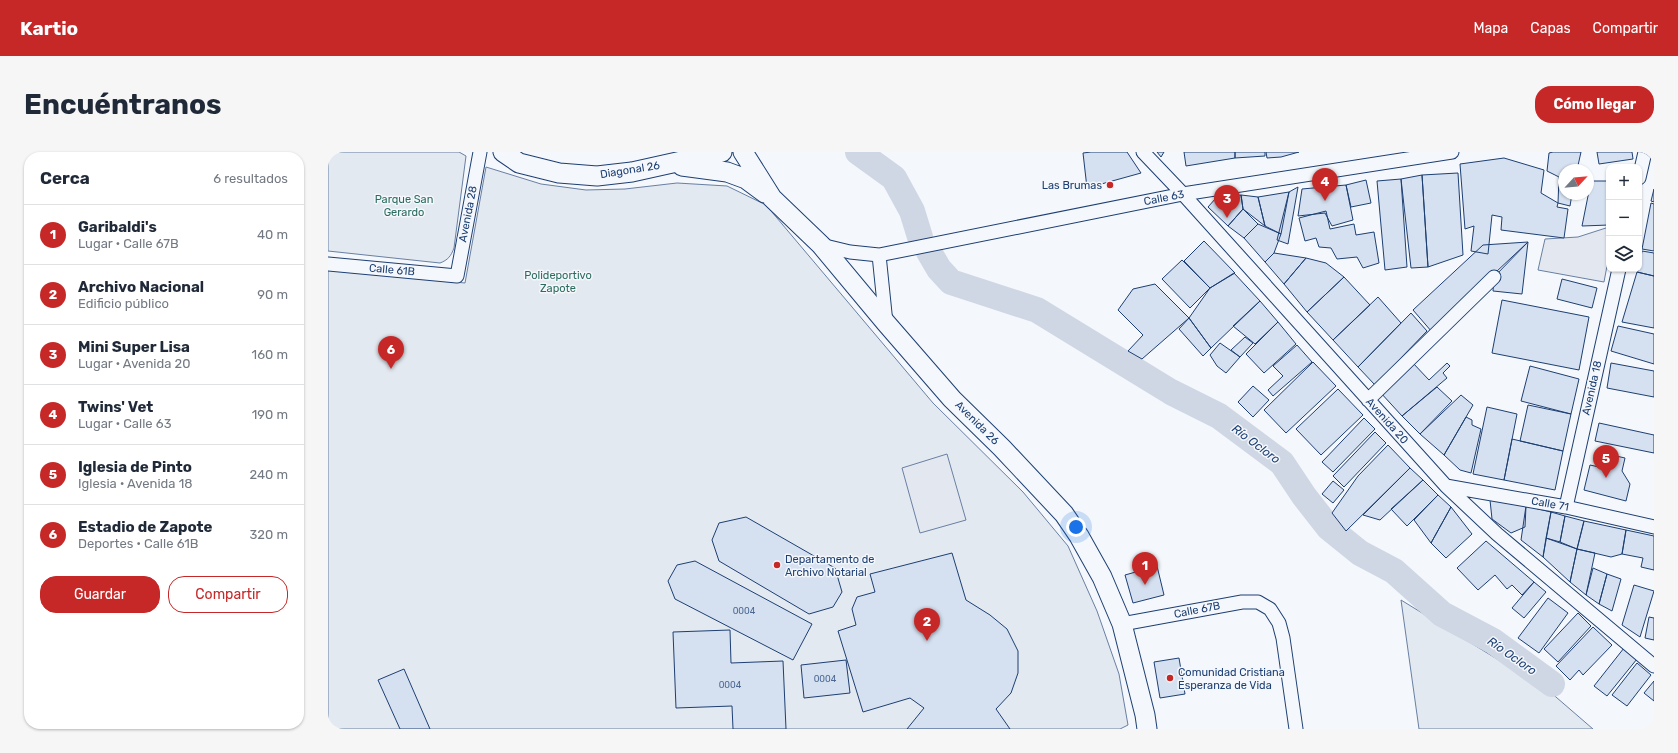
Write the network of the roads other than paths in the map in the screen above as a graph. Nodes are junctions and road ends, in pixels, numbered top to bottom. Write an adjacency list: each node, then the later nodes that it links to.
1 (480, 152): 16 (street, Avenida 28)
2 (503, 152): 8 (street, Diagonal 26)
3 (722, 152): 8 (street, Diagonal 26)
4 (743, 152): 11 (street, Avenida 26)
5 (1143, 152): 10 (street, Avenida 20)
6 (1452, 152): 10 (street, Calle 63)
7 (1645, 152): 9 (street)
8 (665, 165): 11 (street, Diagonal 26)
9 (1642, 165)
10 (1183, 194): 13 (street, Calle 63); 19 (street, Avenida 20)
11 (772, 198): 12 (street, Avenida 26)
12 (821, 245): 13 (street, Calle 63); 18 (street, Avenida 26)
13 (879, 255): 18 (street)
14 (328, 264): 16 (street, Calle 61B)
15 (1618, 272): 21 (street, Avenida 18)
16 (457, 276)
17 (1494, 277): 19 (street)
18 (886, 323): 23 (street, Avenida 26)
19 (1368, 400): 20 (street, Avenida 20)
20 (1446, 486): 21 (street, Calle 71); 24 (street, Avenida 20)
21 (1566, 507): 22 (street, Calle 71)
22 (1654, 527)
23 (1122, 624): 25 (street, Avenida 26); 26 (street, Calle 67B)
24 (1654, 666)
25 (1147, 729)
26 (1296, 729)

